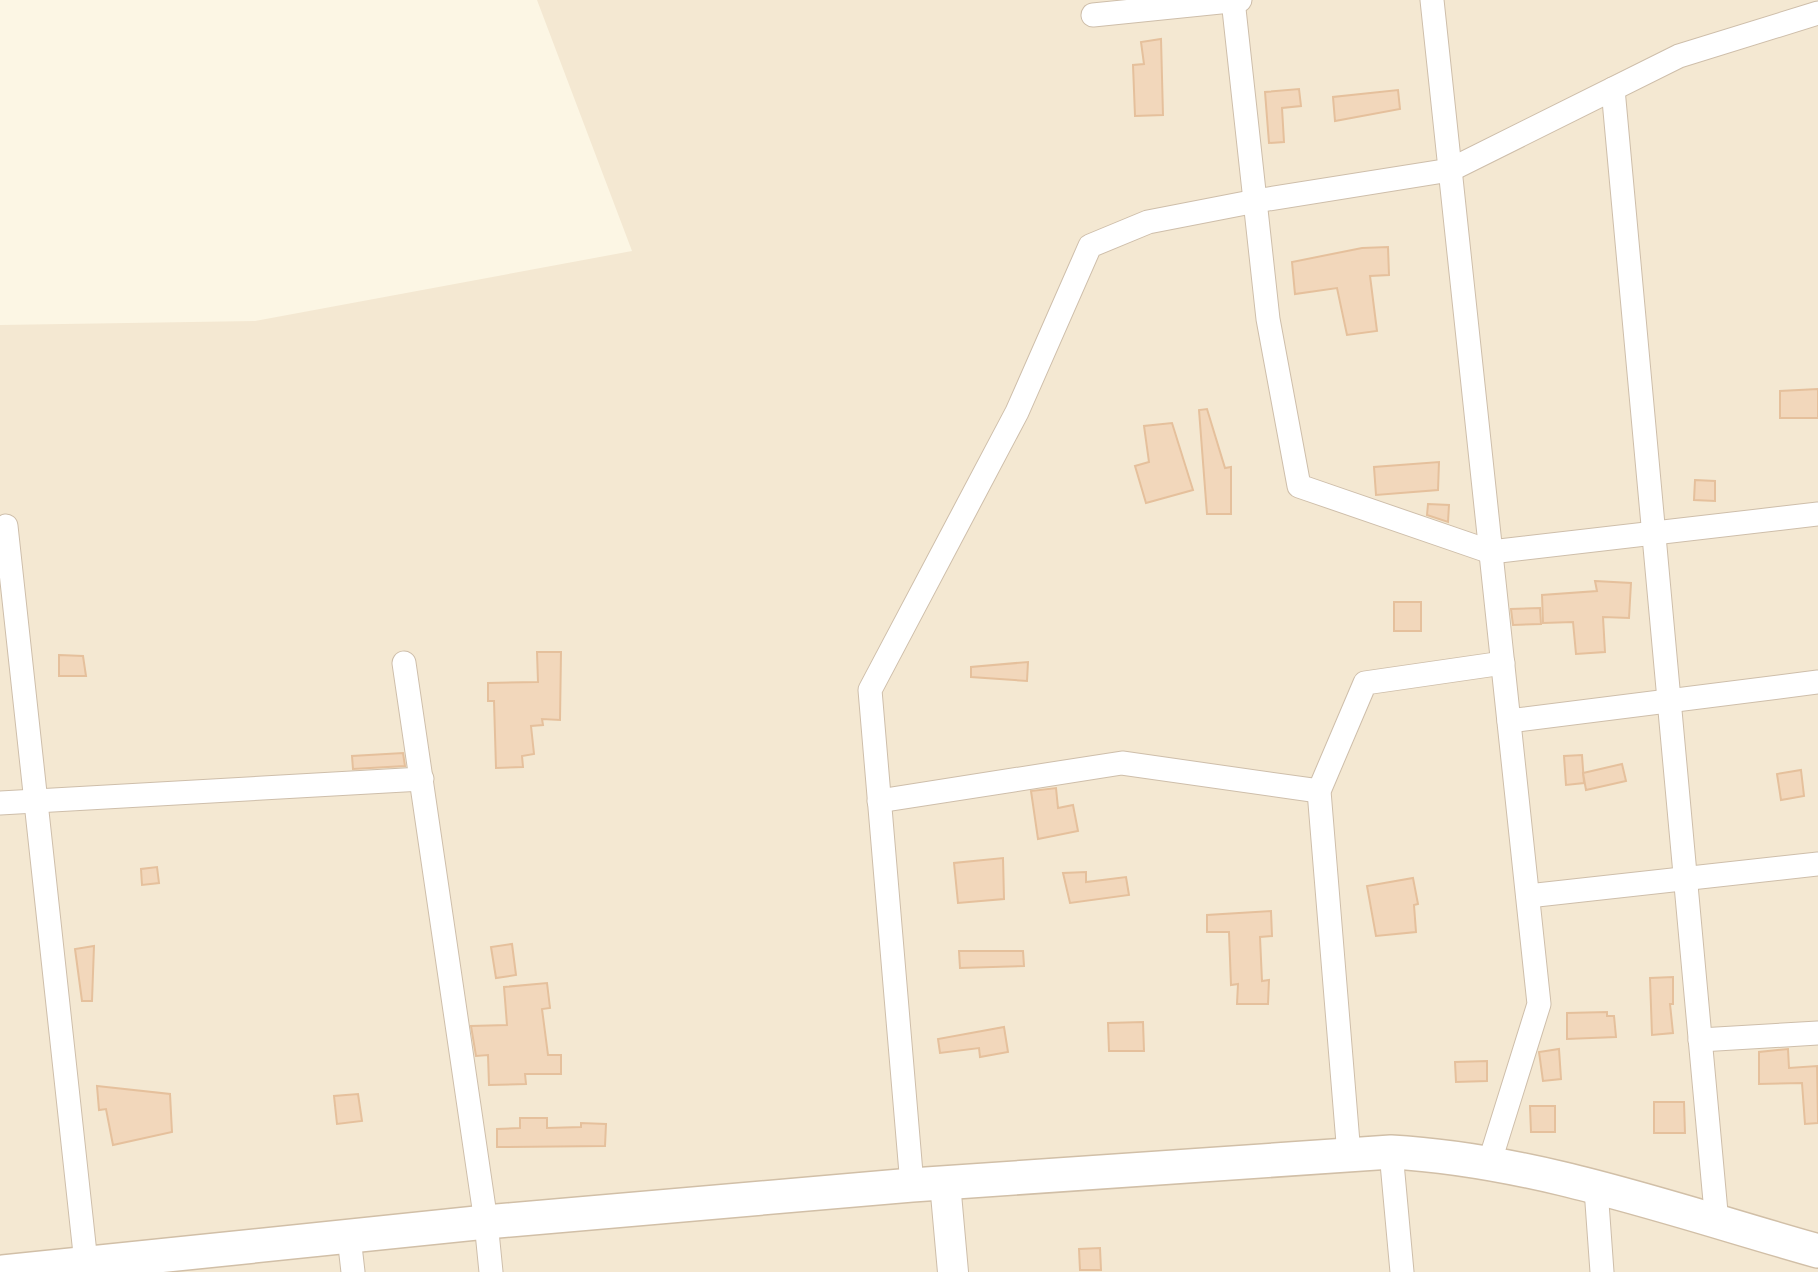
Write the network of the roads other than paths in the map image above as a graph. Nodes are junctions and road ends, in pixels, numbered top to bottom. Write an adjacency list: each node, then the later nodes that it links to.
1 (1233, 0): 2 (street); 5 (street); 8 (street)
2 (1240, 0)
3 (1432, 0): 7 (street)
4 (1818, 13): 6 (street)
5 (1093, 15)
6 (1613, 89): 7 (street); 11 (street)
7 (1450, 170): 8 (street); 12 (street)
8 (1256, 201): 12 (street); 21 (street)
9 (1818, 514): 11 (street)
10 (6, 526): 20 (street)
11 (1654, 533): 12 (street); 16 (street)
12 (1491, 552): 14 (street)
13 (404, 663): 18 (street)
14 (1503, 663): 17 (street); 19 (street)
15 (1818, 682): 16 (street)
16 (1669, 701): 17 (street); 24 (street)
17 (1509, 721): 25 (street)
18 (422, 779): 20 (street); 34 (street)
19 (1319, 791): 21 (street); 29 (street)
20 (36, 801): 22 (street); 38 (street)
21 (880, 801): 32 (street)
22 (0, 803)
23 (1818, 864): 24 (street)
24 (1685, 879): 25 (street); 27 (street)
25 (1528, 896): 30 (street)
26 (1818, 1033): 27 (street)
27 (1700, 1040): 35 (street)
28 (1391, 1152): 29 (main road); 30 (main road); 43 (street)
29 (1349, 1155): 31 (main road)
30 (1489, 1164): 33 (main road)
31 (945, 1183): 32 (main road); 42 (street)
32 (912, 1185): 34 (main road)
33 (1596, 1189): 35 (main road); 44 (street)
34 (486, 1222): 36 (main road); 41 (street)
35 (1717, 1223): 37 (main road)
36 (349, 1237): 38 (main road); 40 (street)
37 (1818, 1251)
38 (86, 1268): 39 (main road)
39 (4, 1272)
40 (353, 1272)
41 (491, 1272)
42 (953, 1272)
43 (1402, 1272)
44 (1602, 1272)

